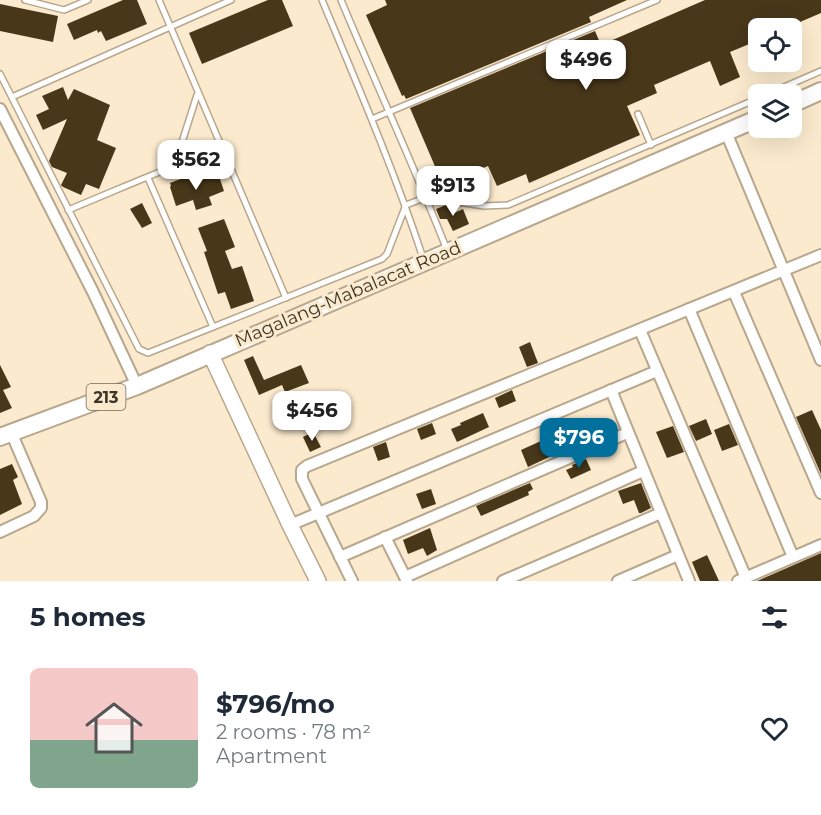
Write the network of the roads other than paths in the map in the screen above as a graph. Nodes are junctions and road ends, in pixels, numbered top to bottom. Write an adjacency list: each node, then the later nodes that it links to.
1 (25, 0): 2 (lane)
2 (88, 0)
3 (159, 0): 8 (lane)
4 (231, 0): 8 (lane)
5 (322, 0): 20 (lane)
6 (341, 0): 18 (lane)
7 (657, 0): 18 (lane)
8 (171, 27): 13 (lane); 14 (lane)
9 (821, 71): 11 (lane)
10 (0, 74): 14 (lane)
11 (791, 84)
12 (821, 92): 15 (main road)
13 (198, 93): 24 (lane); 25 (lane)
14 (12, 97): 29 (lane)
15 (802, 100)
16 (748, 103): 23 (lane)
17 (0, 109): 42 (street)
18 (388, 112): 20 (lane); 27 (lane)
19 (638, 114): 23 (lane)
20 (372, 119): 28 (lane)
21 (748, 123): 22 (main road, Magalang-Mabalacat Road / 213)
22 (726, 132): 30 (main road, Magalang-Mabalacat Road / 213); 33 (street)
23 (651, 145): 27 (lane)
24 (222, 148): 25 (lane); 35 (lane)
25 (175, 165): 26 (lane)
26 (148, 178): 29 (lane); 37 (lane)
27 (427, 197): 28 (lane); 30 (lane)
28 (406, 205): 32 (lane); 35 (lane)
29 (68, 210): 37 (lane)
30 (448, 251): 32 (main road, Magalang-Mabalacat Road / 213)
31 (821, 255): 33 (street)
32 (424, 261): 39 (main road, Magalang-Mabalacat Road / 213)
33 (784, 270): 34 (street); 40 (street)
34 (735, 292): 36 (street); 47 (street)
35 (286, 298): 37 (lane)
36 (689, 309): 38 (street); 56 (street)
37 (213, 327)
38 (640, 330): 41 (street); 48 (street)
39 (210, 353): 42 (main road, Magalang-Mabalacat Road / 213); 50 (main road)
40 (821, 360)
41 (657, 371): 43 (street); 58 (street)
42 (137, 386): 45 (main road, Magalang-Mabalacat Road / 213)
43 (610, 390): 44 (street); 48 (street)
44 (627, 433): 46 (street); 52 (street)
45 (5, 434): 51 (street)
46 (643, 471): 49 (street); 57 (street)
47 (821, 493)
48 (318, 513): 50 (street); 55 (street)
49 (661, 513): 54 (street); 61 (street)
50 (290, 525): 59 (main road)
51 (0, 532)
52 (385, 537): 55 (street); 57 (street)
53 (821, 545): 56 (street)
54 (678, 555): 62 (street); 63 (street)
55 (340, 557): 60 (street)
56 (794, 557): 58 (street)
57 (406, 579)
58 (742, 579)
59 (318, 581)
60 (352, 581)
61 (503, 581)
62 (618, 581)
63 (689, 581)

